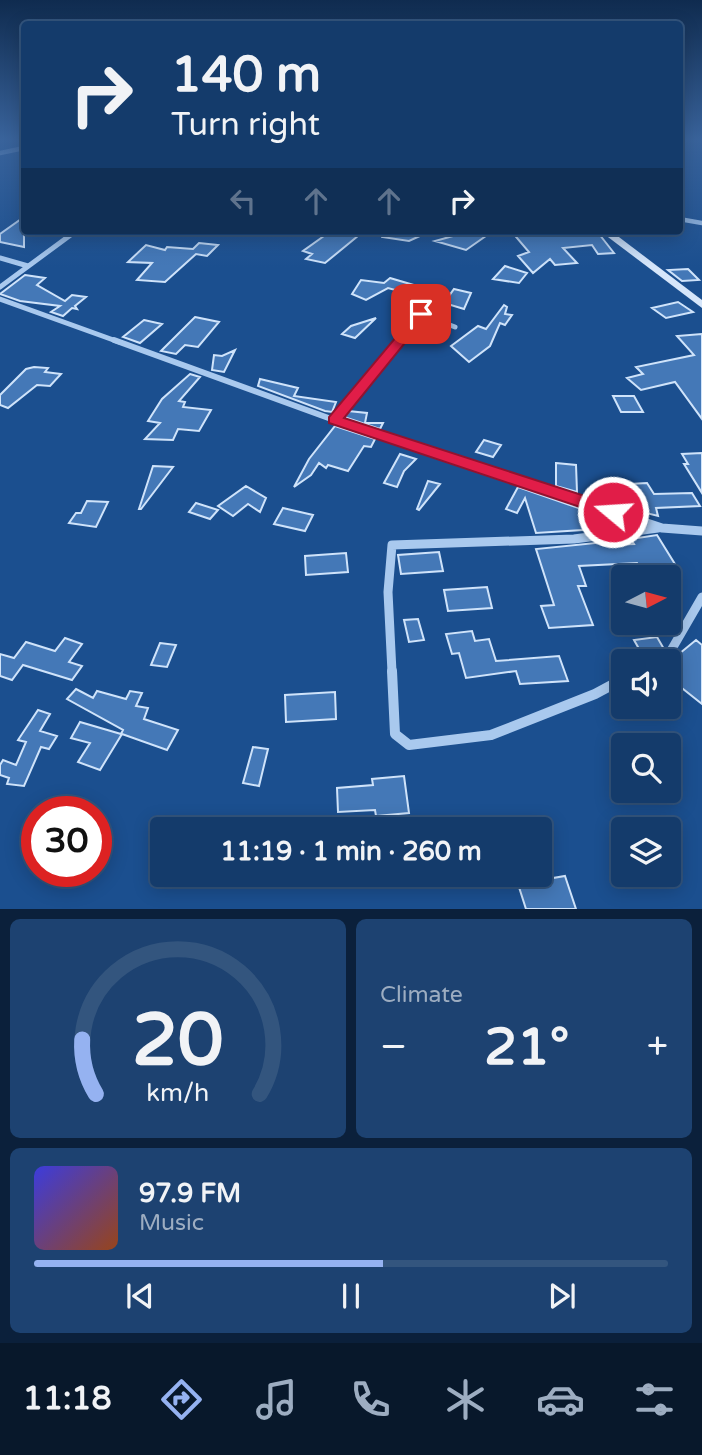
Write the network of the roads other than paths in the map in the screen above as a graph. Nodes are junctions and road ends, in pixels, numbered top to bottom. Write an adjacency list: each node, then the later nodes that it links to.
1 (683, 220): 2 (street)
2 (702, 223)
3 (71, 235): 6 (street)
4 (610, 235): 9 (main road)
5 (0, 258): 6 (street)
6 (28, 266): 7 (street)
7 (0, 287)
8 (0, 299): 11 (street)
9 (702, 305)
10 (455, 327): 11 (street)
11 (334, 420): 12 (street)
12 (662, 528): 13 (street); 16 (street)
13 (702, 531)
14 (702, 597): 15 (street)
15 (672, 649)
16 (611, 685)

